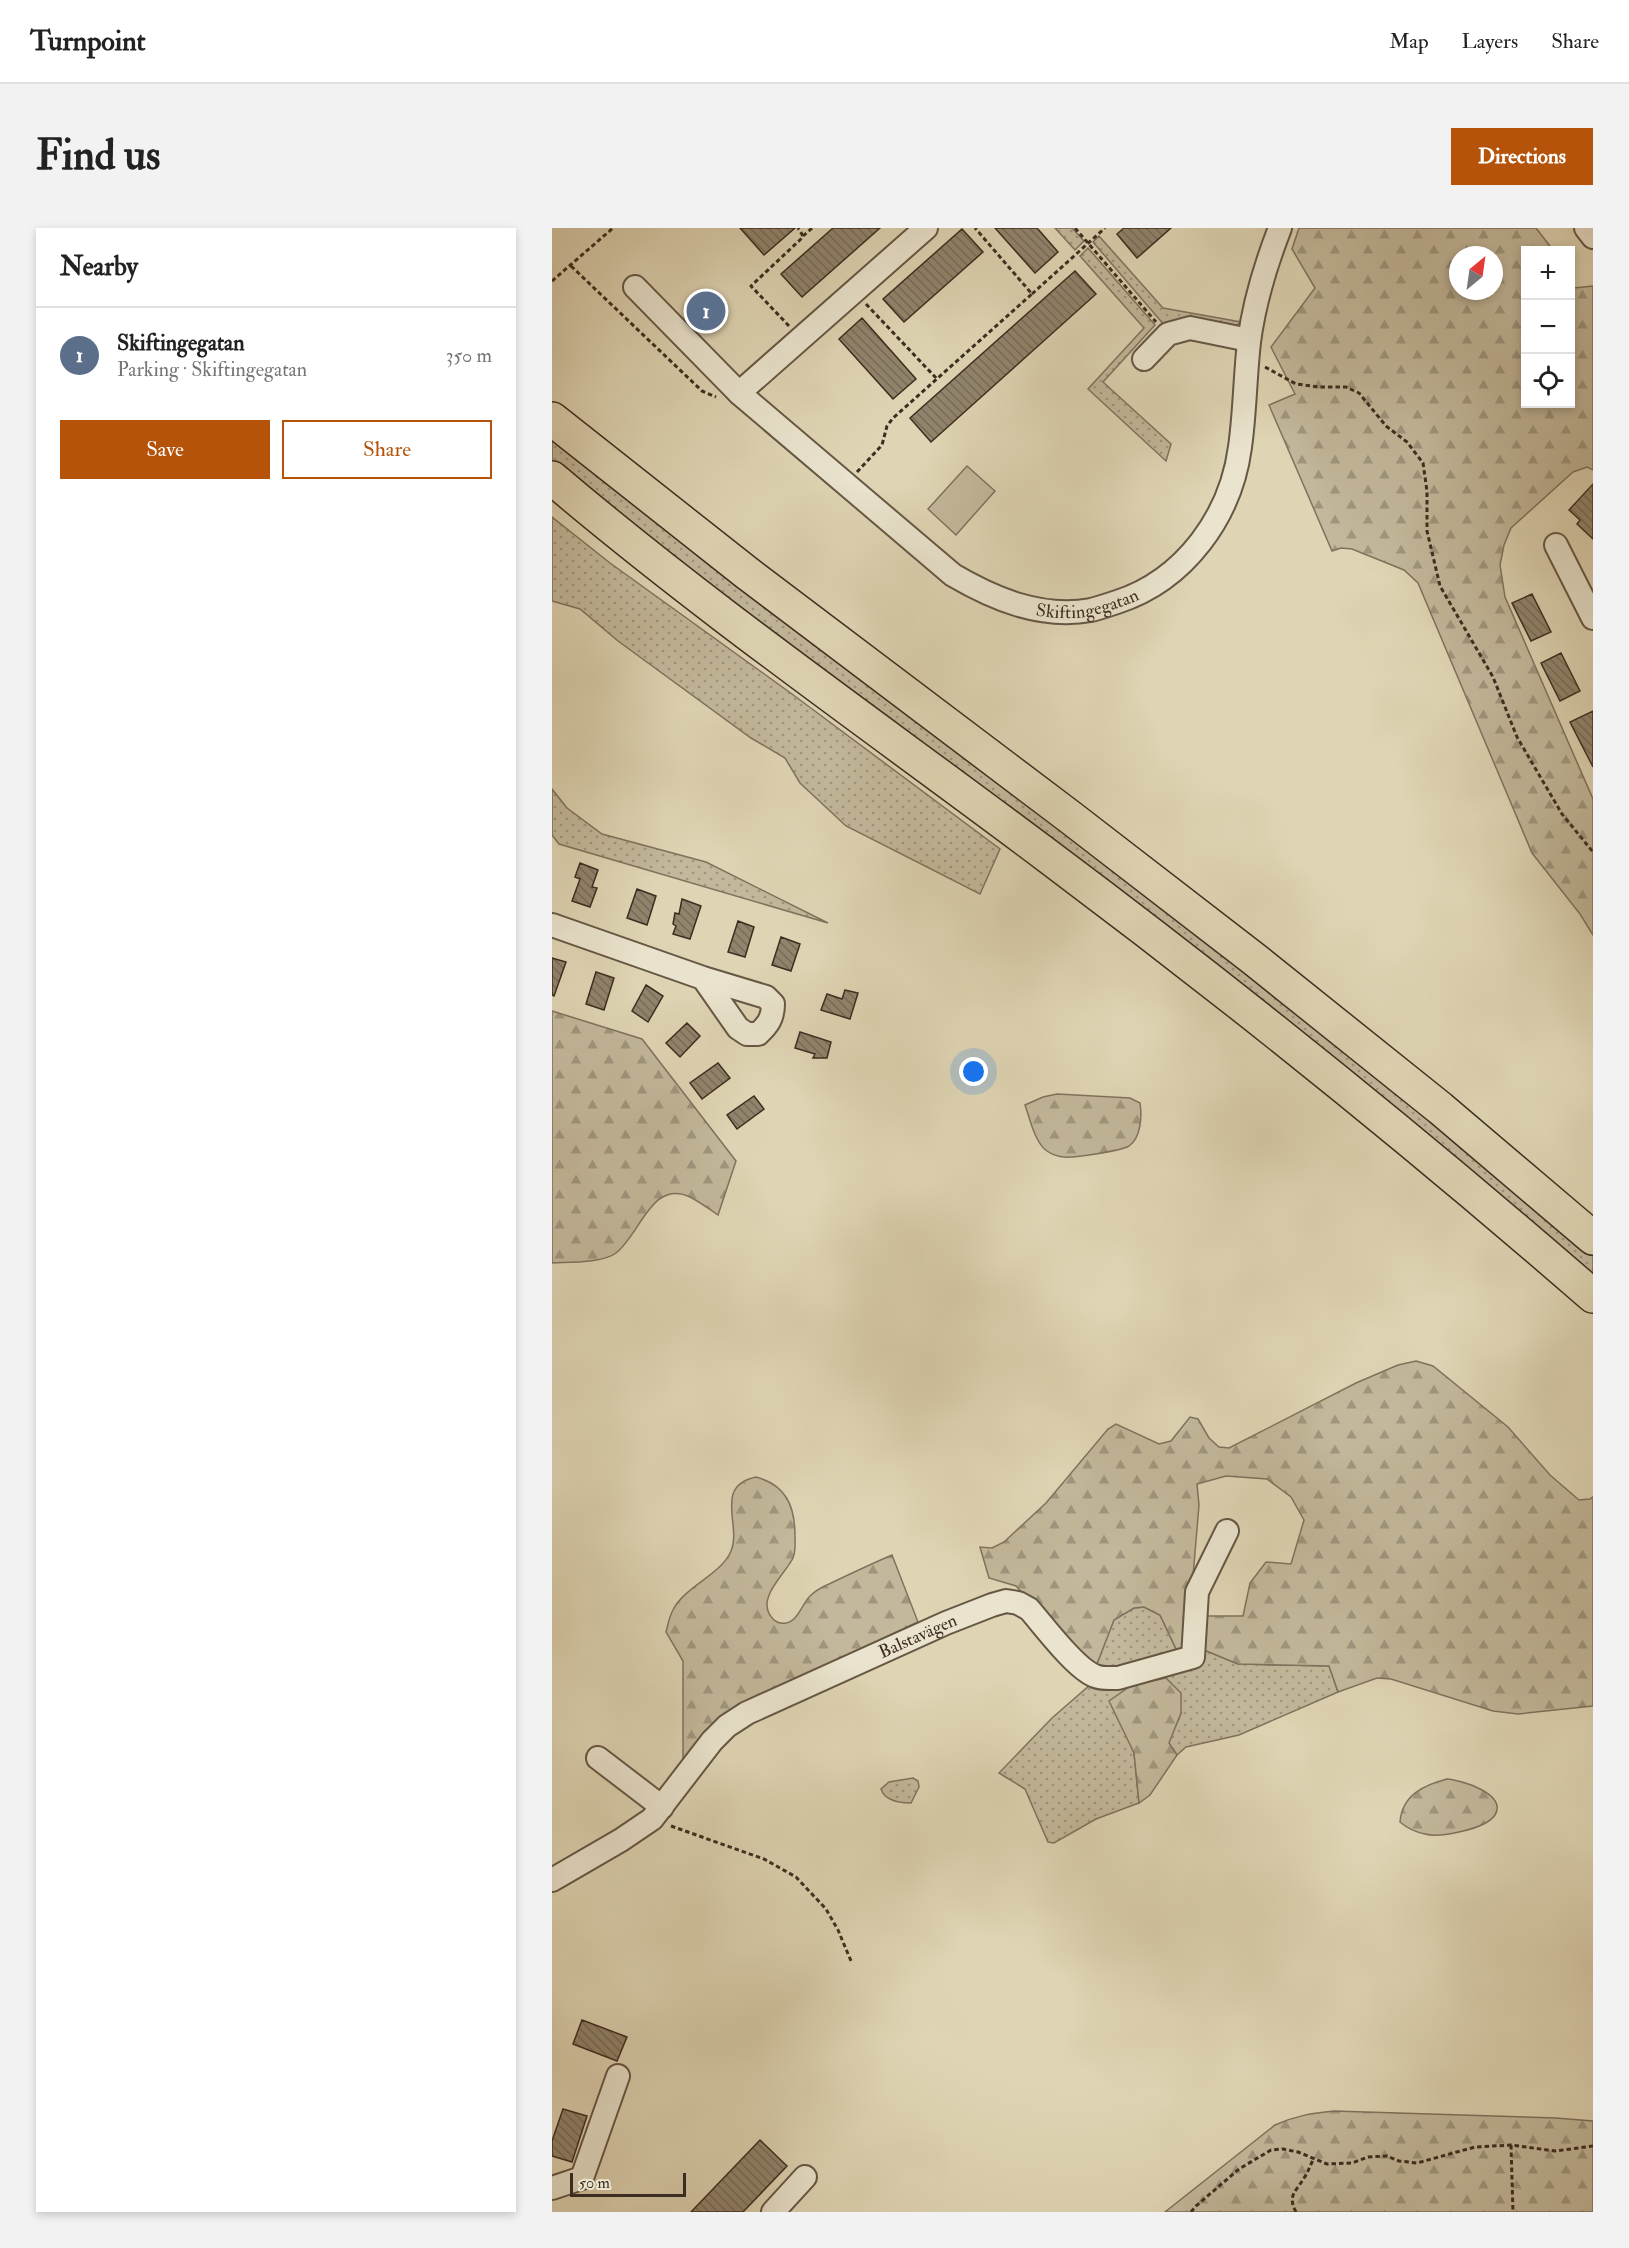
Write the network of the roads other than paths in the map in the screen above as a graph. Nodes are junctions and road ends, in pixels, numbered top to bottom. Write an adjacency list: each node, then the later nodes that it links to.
1 (926, 228): 8 (street)
2 (1280, 228): 6 (street, Skiftingegatan)
3 (1586, 228): 4 (street)
4 (1593, 237)
5 (635, 287): 8 (street, Skiftingegatan)
6 (1248, 349): 7 (street); 8 (street, Skiftingegatan)
7 (1144, 358)
8 (739, 393)
9 (552, 419): 15 (highway)
10 (552, 478): 16 (highway)
11 (1556, 545): 12 (street)
12 (1593, 618)
13 (552, 925): 14 (street)
14 (702, 978)
15 (1593, 1238)
16 (1593, 1296)
17 (1227, 1531): 19 (street, Balstavägen)
18 (598, 1758): 19 (street)
19 (657, 1813): 20 (street, Balstavägen)
20 (552, 1880)
21 (618, 2076): 23 (street)
22 (805, 2177): 24 (street)
23 (552, 2188)
24 (773, 2212)

